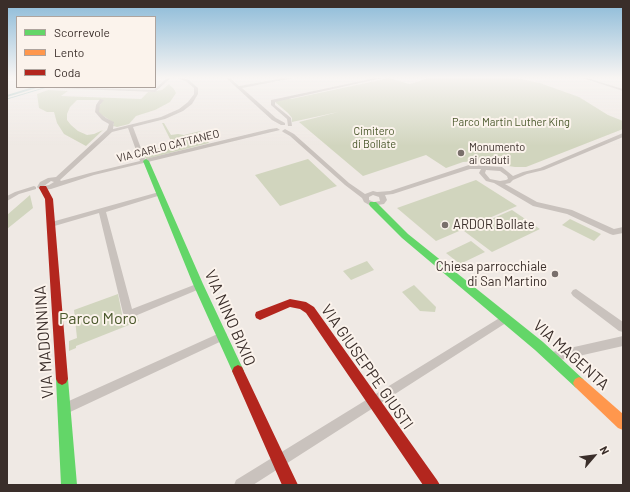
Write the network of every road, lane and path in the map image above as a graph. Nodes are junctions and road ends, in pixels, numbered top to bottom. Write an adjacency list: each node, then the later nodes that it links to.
1 (102, 100): 7 (street)
2 (193, 100): 5 (street)
3 (253, 100): 6 (street)
4 (278, 100): 6 (street)
5 (130, 127): 7 (street); 9 (street)
6 (282, 128): 9 (street, VIA CARLO CATTANEO); 22 (street)
7 (110, 132): 12 (street)
8 (623, 136): 14 (street)
9 (145, 162): 18 (street, VIA CARLO CATTANEO); 20 (street, VIA NINO BIXIO)
10 (493, 168): 11 (street); 13 (street); 15 (street)
11 (502, 169): 14 (street); 16 (street)
12 (67, 171): 18 (street); 19 (street)
13 (455, 171): 15 (street); 25 (street)
14 (525, 173): 16 (street)
15 (483, 176): 17 (street)
16 (511, 180): 17 (street); 21 (street)
17 (496, 182): 21 (street)
18 (56, 183): 19 (street, VIA CARLO CATTANEO); 23 (street)
19 (41, 186): 23 (street, VIA MADONNINA); 24 (street)
20 (160, 194): 26 (street); 29 (street, VIA NINO BIXIO)
21 (518, 195): 28 (street)
22 (366, 196): 25 (street); 25 (street)
23 (48, 197): 27 (street, VIA MADONNINA)
24 (7, 199)
25 (379, 200): 32 (street, VIA MAGENTA)
26 (102, 210): 27 (street); 29 (street)
27 (51, 225): 38 (street, VIA MADONNINA)
28 (623, 230)
29 (200, 286): 34 (street, VIA NINO BIXIO)
30 (576, 293): 33 (street)
31 (260, 315): 37 (street, VIA GIUSEPPE GIUSTI)
32 (502, 315): 36 (street, VIA MAGENTA); 37 (street)
33 (623, 328)
34 (222, 336): 38 (street); 40 (street, VIA NINO BIXIO)
35 (623, 341): 36 (street)
36 (552, 357): 39 (street, VIA MAGENTA)
37 (372, 401): 40 (street); 44 (street, VIA GIUSEPPE GIUSTI)
38 (64, 409): 41 (street, VIA MADONNINA)
39 (623, 422)
40 (279, 461): 42 (street); 43 (street, VIA NINO BIXIO)
41 (69, 485)
42 (241, 485)
43 (290, 485)
44 (432, 485)

